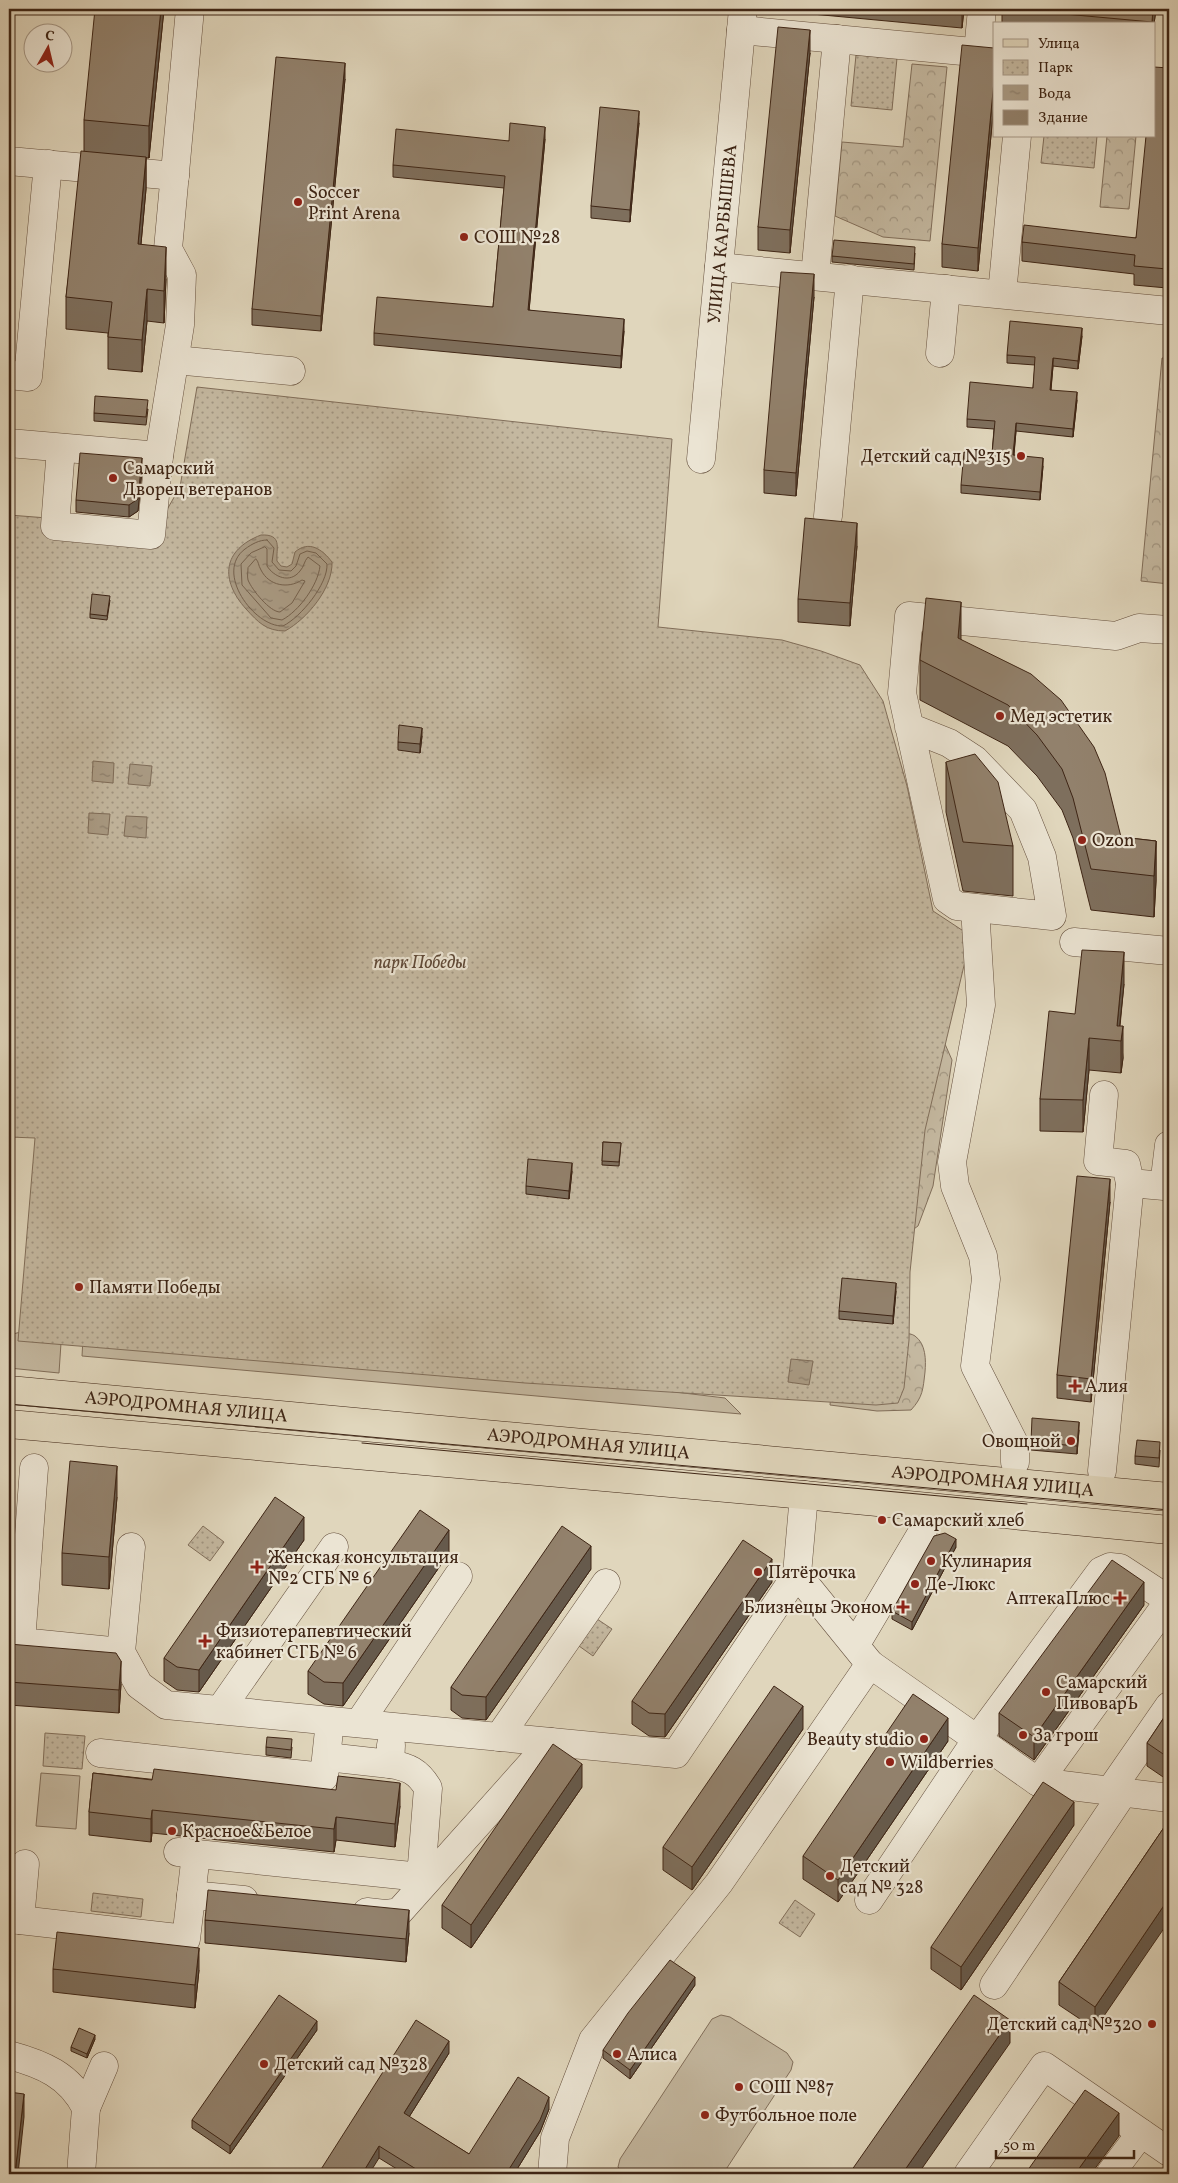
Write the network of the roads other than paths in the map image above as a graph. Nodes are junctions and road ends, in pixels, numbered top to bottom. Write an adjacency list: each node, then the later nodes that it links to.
1 (190, 9): 9 (street)
2 (982, 9): 5 (street)
3 (742, 19): 4 (street); 10 (street, УЛИЦА КАРБЫШЕВА)
4 (837, 39): 5 (street); 11 (street)
5 (986, 53)
6 (1017, 138): 14 (street)
7 (9, 161): 8 (street)
8 (48, 164): 9 (street); 19 (street)
9 (175, 176): 17 (street)
10 (719, 267): 11 (street); 23 (street, УЛИЦА КАРБЫШЕВА)
11 (815, 276): 12 (street)
12 (850, 280): 13 (street); 24 (street)
13 (946, 289): 14 (street); 16 (street)
14 (1002, 294): 15 (street)
15 (1169, 311)
16 (940, 354)
17 (175, 360): 18 (street); 22 (street)
18 (291, 371)
19 (9, 374)
20 (9, 443): 21 (street)
21 (61, 448): 22 (street); 22 (street)
22 (160, 456)
23 (701, 459)
24 (828, 516)
25 (1169, 630): 26 (street)
26 (909, 727): 27 (street); 27 (street)
27 (975, 908): 36 (street)
28 (1074, 942): 29 (street)
29 (1169, 951)
30 (1104, 1095): 32 (street)
31 (1169, 1145): 33 (street)
32 (1130, 1183): 33 (street); 38 (street)
33 (1167, 1186)
34 (9, 1390): 38 (main road, АЭРОДРОМНАЯ УЛИЦА)
35 (9, 1424): 39 (main road, АЭРОДРОМНАЯ УЛИЦА)
36 (1015, 1462)
37 (34, 1468): 49 (street)
38 (1101, 1476): 40 (main road, АЭРОДРОМНАЯ УЛИЦА)
39 (804, 1495): 41 (main road, АЭРОДРОМНАЯ УЛИЦА); 45 (street)
40 (1169, 1497)
41 (1169, 1530)
42 (923, 1531): 51 (street)
43 (131, 1547): 50 (street)
44 (334, 1547): 53 (street)
45 (797, 1574): 51 (street); 59 (street)
46 (458, 1576): 55 (street)
47 (606, 1583): 57 (street)
48 (1169, 1600): 58 (street); 63 (street)
49 (15, 1642): 50 (street)
50 (121, 1652): 53 (street)
51 (863, 1654): 58 (street); 80 (street)
52 (1169, 1706): 64 (street)
53 (220, 1710): 54 (street)
54 (330, 1720): 55 (street); 61 (street)
55 (359, 1723): 56 (street)
56 (393, 1727): 57 (street); 62 (street)
57 (499, 1737): 59 (street)
58 (977, 1739): 63 (street); 69 (street)
59 (551, 1742): 67 (street)
60 (100, 1753): 61 (street)
61 (326, 1757): 62 (street)
62 (390, 1764): 67 (street)
63 (1038, 1782): 64 (street)
64 (1116, 1792): 65 (street); 73 (street)
65 (1169, 1798)
66 (25, 1864): 72 (street)
67 (426, 1877): 68 (street); 71 (street)
68 (191, 1895): 70 (street); 72 (street)
69 (869, 1900)
70 (269, 1903)
71 (347, 1910)
72 (14, 1920)
73 (994, 1985)
74 (9, 2055): 76 (street)
75 (104, 2066): 76 (street)
76 (86, 2108): 79 (street)
77 (1141, 2133): 78 (street); 81 (street); 82 (street)
78 (1169, 2152)
79 (81, 2174)
80 (552, 2174)
81 (968, 2174)
82 (1110, 2174)

